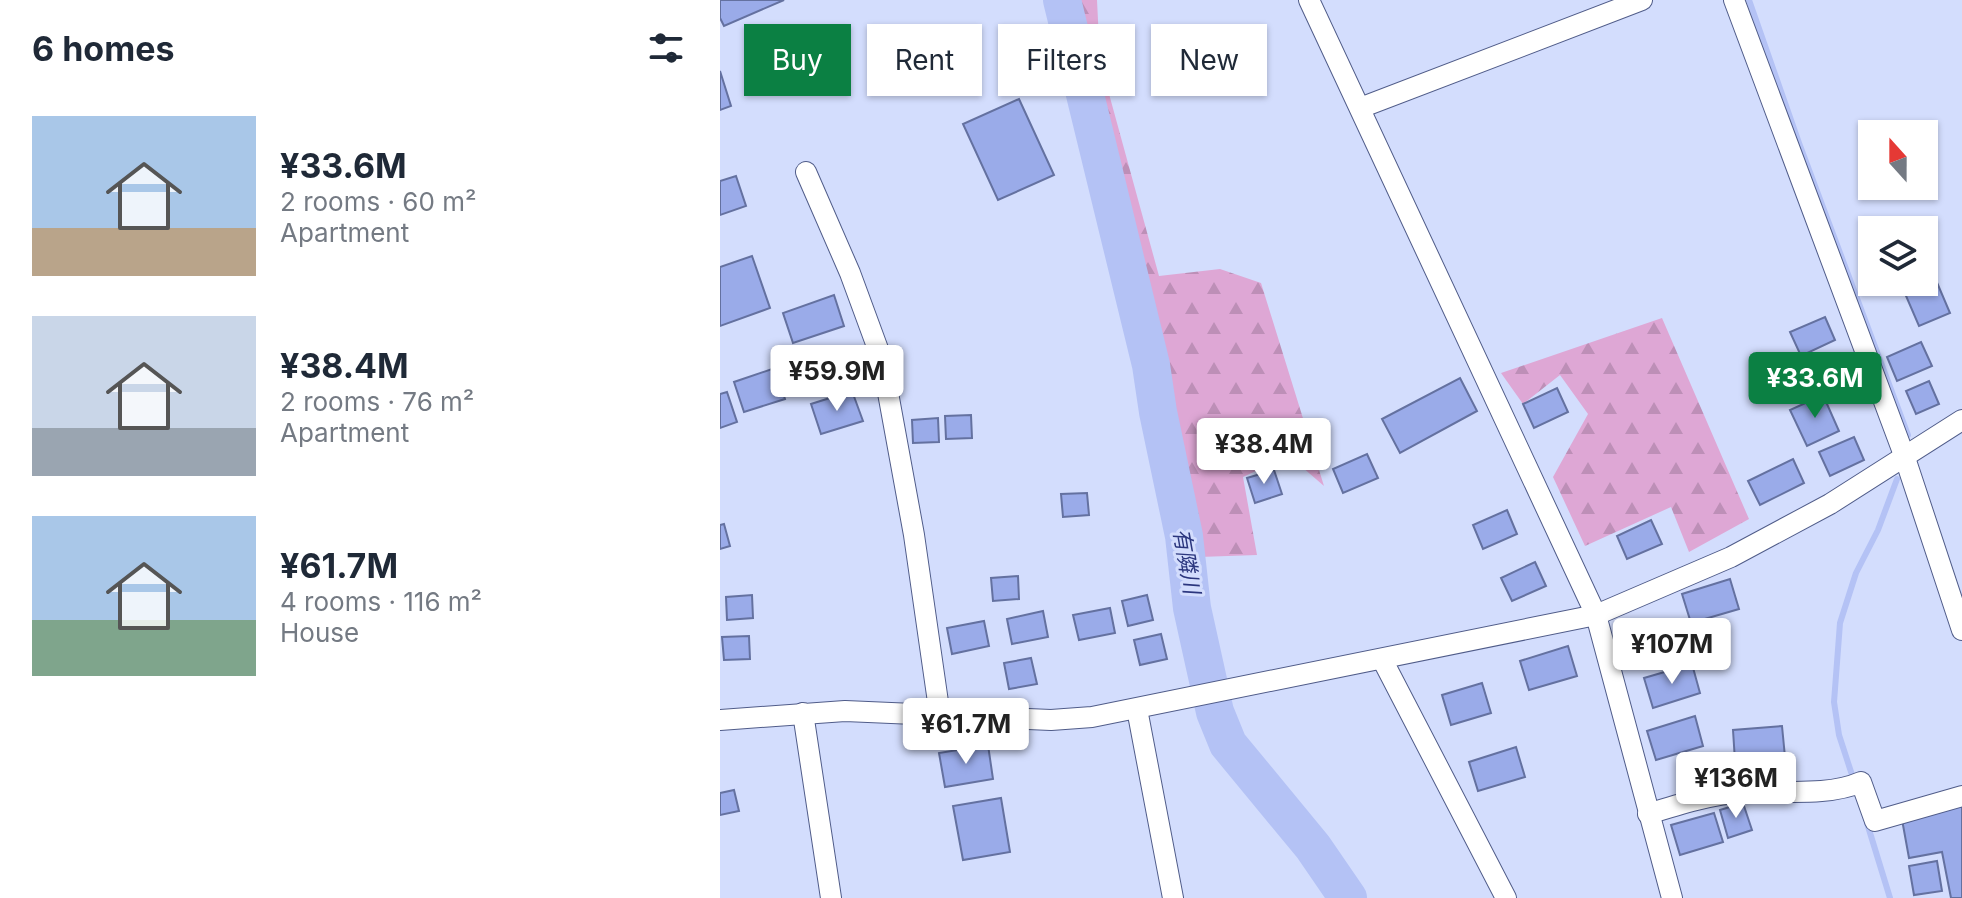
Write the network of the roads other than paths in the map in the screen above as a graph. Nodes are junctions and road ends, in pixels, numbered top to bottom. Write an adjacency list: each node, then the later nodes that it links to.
1 (1309, 0): 4 (street)
2 (1642, 0): 4 (street)
3 (1734, 0): 7 (street)
4 (1360, 108): 8 (street)
5 (806, 172): 13 (street)
6 (1962, 420): 7 (street)
7 (1904, 455): 8 (street); 9 (street)
8 (1596, 615): 10 (street); 16 (street)
9 (1962, 630)
10 (1382, 659): 11 (street); 19 (street)
11 (1137, 709): 13 (street); 18 (street)
12 (803, 713): 13 (street); 14 (street); 17 (street)
13 (940, 716)
14 (720, 720)
15 (1962, 796): 16 (street)
16 (1648, 814): 20 (street)
17 (831, 898)
18 (1173, 898)
19 (1506, 898)
20 (1672, 898)

